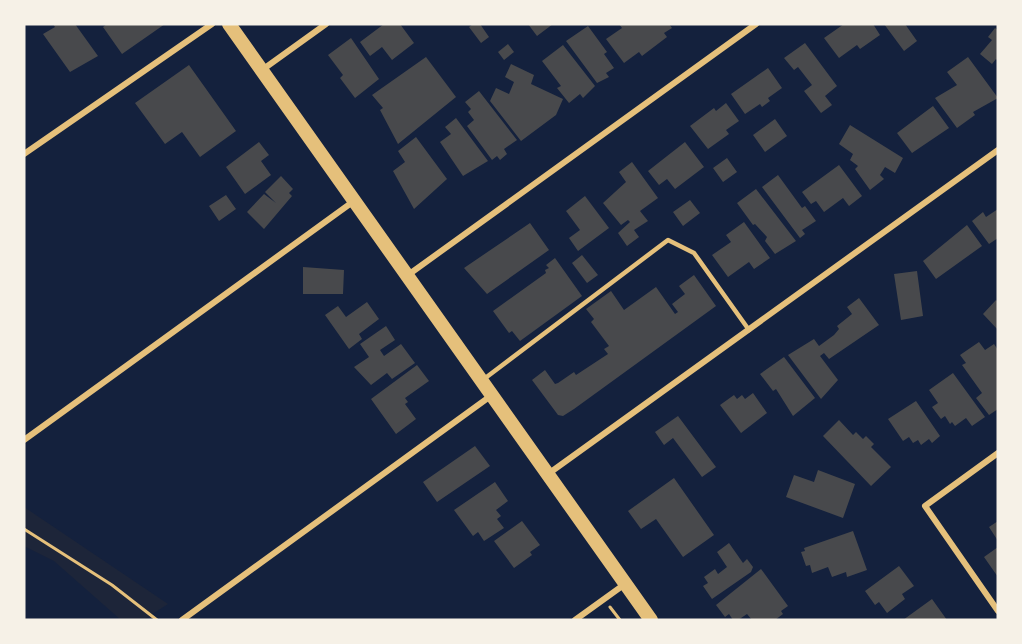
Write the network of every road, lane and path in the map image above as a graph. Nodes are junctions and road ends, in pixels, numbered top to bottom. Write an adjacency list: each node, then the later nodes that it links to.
1 (212, 24): 7 (street)
2 (229, 24): 5 (main road)
3 (326, 24): 5 (street)
4 (756, 24): 9 (street)
5 (262, 70): 8 (main road)
6 (998, 150): 10 (street)
7 (24, 154)
8 (355, 200): 9 (main road); 13 (street)
9 (407, 275): 11 (main road)
10 (749, 330): 11 (lane); 15 (street)
11 (482, 380): 12 (main road)
12 (493, 395): 15 (main road); 21 (street)
13 (24, 440)
14 (998, 453): 18 (street)
15 (548, 474): 17 (main road)
16 (24, 529): 20 (path)
17 (625, 583): 22 (street); 24 (main road)
18 (998, 611)
19 (615, 613): 23 (path)
20 (157, 620)
21 (182, 620)
22 (575, 620)
23 (620, 620)
24 (651, 620)

